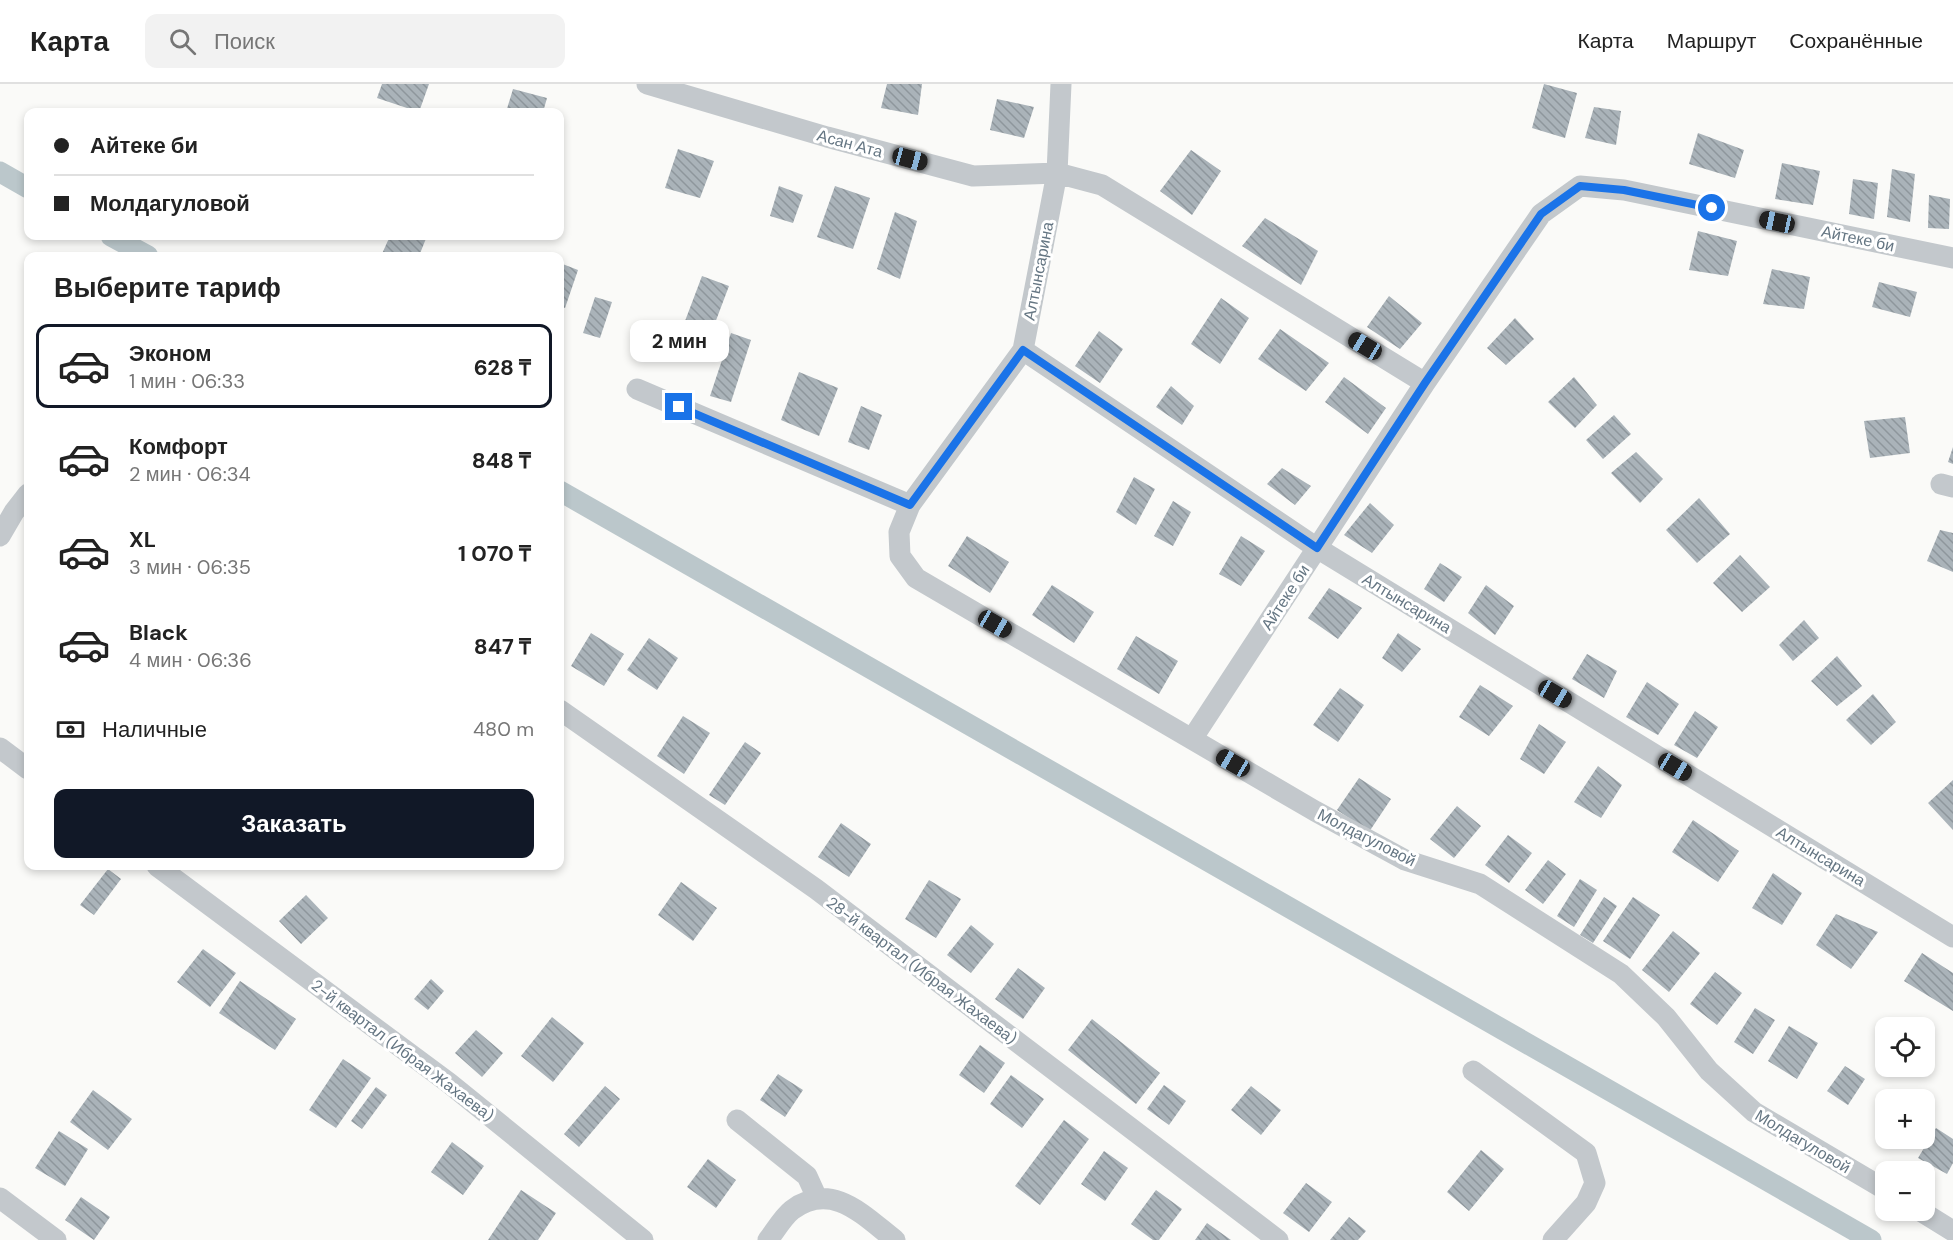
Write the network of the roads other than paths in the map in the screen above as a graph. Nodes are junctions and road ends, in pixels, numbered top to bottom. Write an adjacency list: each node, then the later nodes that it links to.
1 (647, 84): 3 (street, Асан Ата)
2 (1061, 84): 3 (street, Алтынсарина)
3 (1057, 172): 5 (street, Алтынсарина); 6 (street)
4 (1953, 258): 6 (street, Айтеке би)
5 (1023, 350): 9 (street, Молдагуловой); 11 (street, Алтынсарина)
6 (1425, 383): 11 (street, Айтеке би)
7 (637, 389): 9 (street)
8 (24, 499): 10 (street)
9 (910, 505): 13 (street, Молдагуловой)
10 (0, 536)
11 (1317, 548): 13 (street, Айтеке би); 17 (street, Алтынсарина)
12 (564, 713): 29 (street, 28-й квартал (Ибрая Жахаева))
13 (1192, 739): 20 (street, Молдагуловой)
14 (0, 748): 15 (street)
15 (24, 767)
16 (162, 870): 26 (street, 2-й квартал (Ибрая Жахаева))
17 (1953, 937)
18 (1473, 1071): 30 (street)
19 (737, 1120): 22 (street)
20 (1875, 1184)
21 (0, 1198): 25 (street)
22 (817, 1198): 27 (street); 28 (street)
23 (1935, 1220): 24 (street)
24 (1953, 1231)
25 (56, 1240)
26 (644, 1240)
27 (768, 1240)
28 (895, 1240)
29 (1278, 1240)
30 (1553, 1240)

